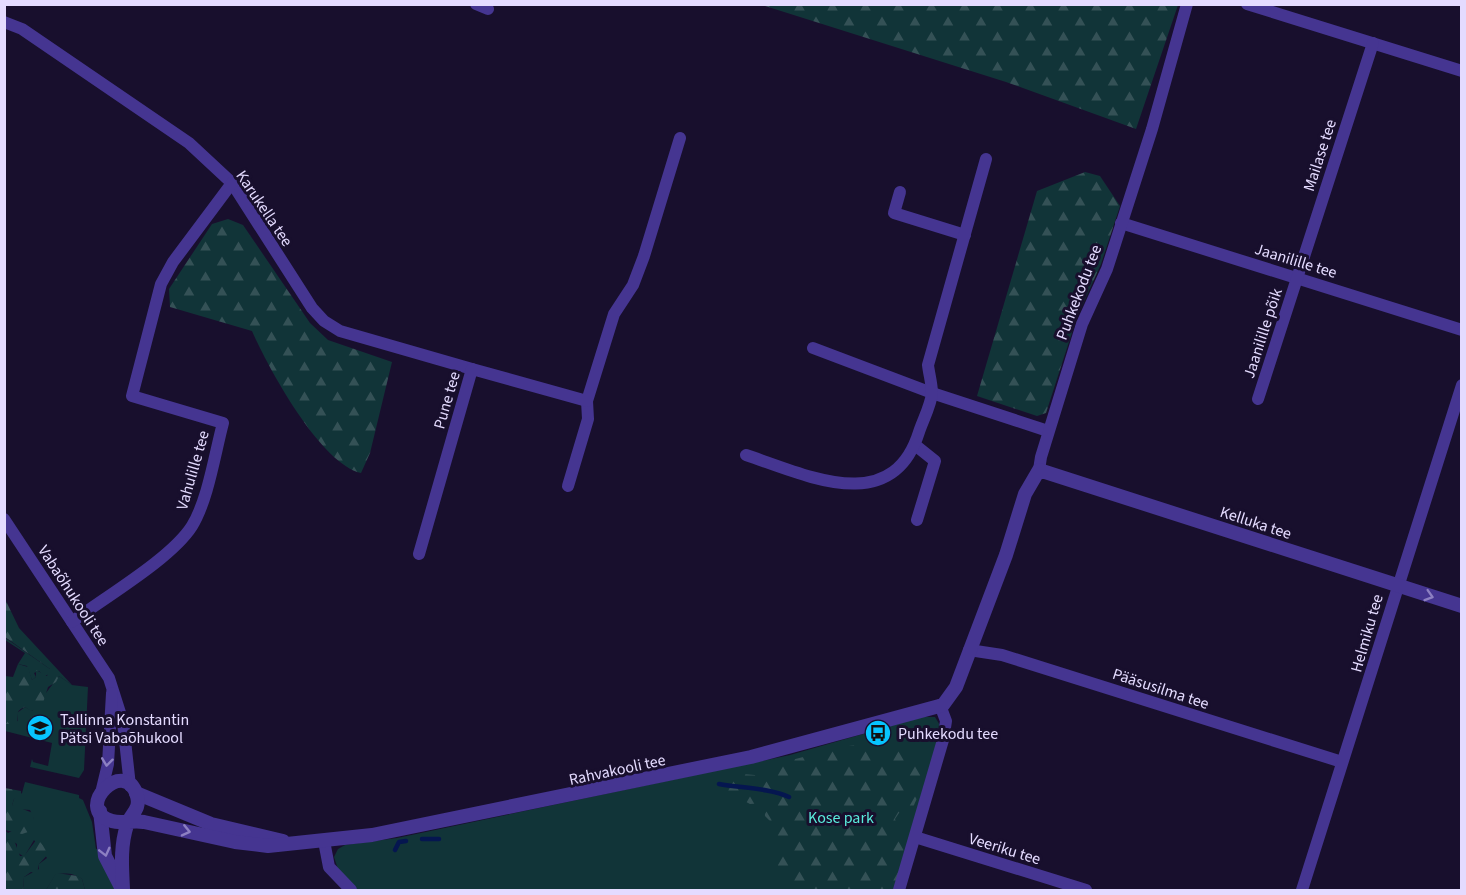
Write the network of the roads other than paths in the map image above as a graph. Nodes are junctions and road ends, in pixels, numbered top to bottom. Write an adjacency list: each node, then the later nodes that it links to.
1 (1187, 4): 10 (street, Puhkekodu tee)
2 (1247, 4): 4 (street)
3 (4, 22): 8 (street, Karukella tee)
4 (1373, 42): 5 (street); 12 (street, Mailase tee)
5 (1461, 70)
6 (680, 138): 19 (street)
7 (986, 159): 11 (street)
8 (232, 183): 15 (street, Karukella tee); 30 (street, Vahulille tee)
9 (900, 192): 11 (street)
10 (1121, 223): 12 (street, Jaanilille tee); 20 (street, Puhkekodu tee)
11 (965, 235): 17 (street)
12 (1297, 278): 13 (street, Jaanilille tee); 18 (street, Jaanilille põik)
13 (1461, 330)
14 (813, 348): 17 (street)
15 (472, 369): 19 (street, Pune tee); 27 (street, Pune tee)
16 (1461, 385): 28 (street, Helmiku tee)
17 (932, 393): 20 (street); 21 (street)
18 (1258, 399)
19 (587, 401): 24 (street)
20 (1048, 431): 23 (street, Puhkekodu tee)
21 (915, 445): 22 (street); 26 (street)
22 (746, 455)
23 (1040, 470): 28 (street, Kelluka tee); 31 (street, Puhkekodu tee)
24 (568, 486)
25 (4, 519): 30 (street, Vabaõhukooli tee)
26 (916, 520)
27 (419, 554)
28 (1397, 586): 29 (street, Kelluka tee, one-way to 29); 34 (street, Helmiku tee)
29 (1461, 606)
30 (72, 622): 32 (street, Vabaõhukooli tee)
31 (969, 650): 33 (street, Puhkekodu tee); 34 (street, Pääsusilma tee)
32 (112, 692): 35 (street, Vabaõhukooli tee, one-way to 35); 36 (street, Vabaõhukooli tee)
33 (940, 705): 39 (street); 40 (street, Rahvakooli tee)
34 (1342, 762): 46 (street, Helmiku tee)
35 (102, 789): 36 (street); 37 (street)
36 (133, 789): 38 (street); 41 (street, Rahvakooli tee)
37 (100, 811): 38 (street); 42 (street, one-way to 42)
38 (128, 819): 41 (street, Rahvakooli tee, one-way to 41); 42 (street)
39 (915, 837): 44 (street); 45 (street, Veeriku tee)
40 (324, 841): 41 (street, Rahvakooli tee); 43 (street)
41 (297, 844)
42 (123, 890)
43 (351, 891)
44 (899, 891)
45 (1086, 891)
46 (1302, 891)

